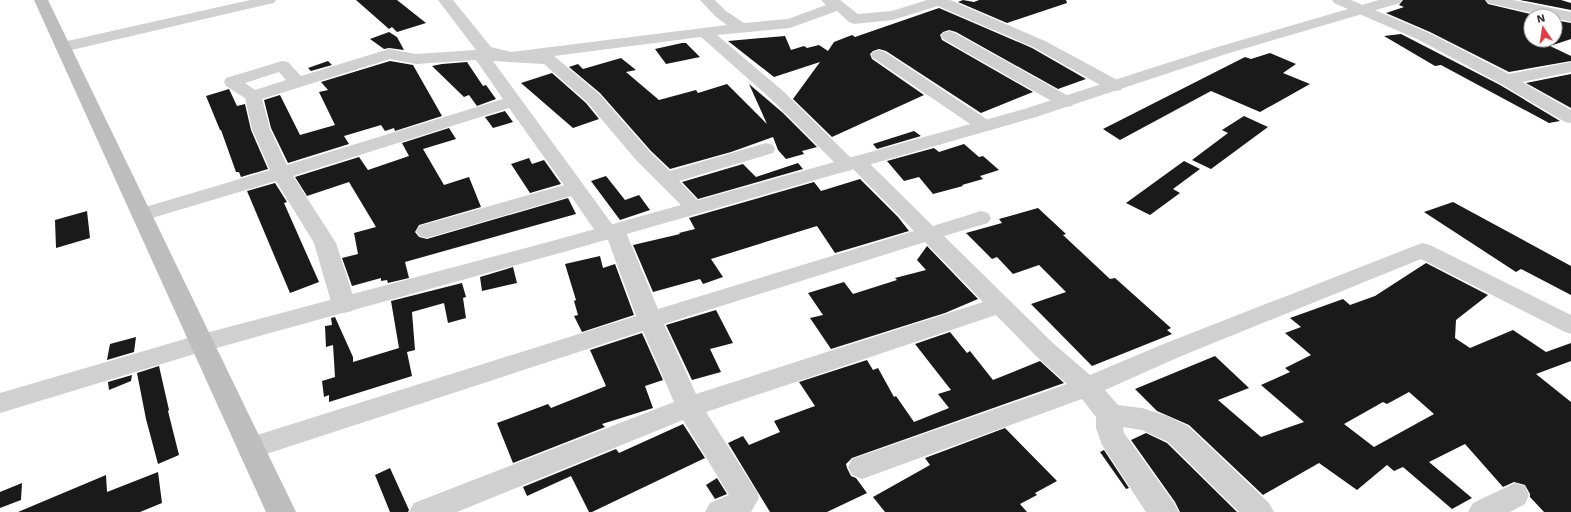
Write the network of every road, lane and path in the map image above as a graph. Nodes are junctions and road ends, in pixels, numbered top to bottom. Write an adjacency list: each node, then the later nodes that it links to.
1 (41, 0): 15 (main road)
2 (269, 0): 15 (street)
3 (445, 0): 18 (street)
4 (707, 0): 12 (street)
5 (941, 0): 9 (street); 22 (street)
6 (1339, 0): 10 (street)
7 (1391, 0): 10 (street)
8 (1493, 0): 11 (street)
9 (833, 3): 12 (street)
10 (1363, 9): 20 (street); 22 (street)
11 (1571, 17)
12 (741, 28): 13 (street)
13 (704, 32): 18 (street); 29 (street)
14 (949, 36): 25 (street)
15 (63, 47): 34 (main road)
16 (879, 55): 27 (street)
17 (481, 56): 18 (street); 21 (street); 24 (street)
18 (510, 57): 31 (street)
19 (1571, 67): 20 (street)
20 (1507, 80): 26 (street)
21 (297, 82): 23 (street); 23 (street)
22 (1115, 86): 25 (street)
23 (252, 96): 30 (street)
24 (514, 101): 30 (street); 32 (street)
25 (1066, 102): 27 (street)
26 (1571, 118)
27 (985, 126): 29 (street)
28 (766, 149): 31 (street)
29 (852, 163): 33 (street); 38 (street)
30 (281, 173): 34 (street); 39 (street)
31 (665, 179): 33 (street)
32 (576, 188): 36 (street); 37 (street)
33 (695, 208): 37 (street)
34 (142, 215): 43 (main road)
35 (981, 218): 38 (street)
36 (427, 231)
37 (611, 231): 39 (street); 41 (street)
38 (930, 235): 40 (street); 41 (street)
39 (344, 305): 43 (street)
40 (1000, 305): 44 (street); 46 (street)
41 (650, 320): 46 (street); 48 (street)
42 (1571, 325): 44 (street)
43 (202, 343): 45 (street); 48 (main road)
44 (1087, 387): 47 (street); 49 (street)
45 (0, 403)
46 (689, 407): 52 (street); 53 (street)
47 (1110, 415): 54 (street); 55 (street)
48 (251, 448): 51 (main road)
49 (862, 466)
50 (1515, 495): 56 (street)
51 (281, 512)
52 (424, 512)
53 (720, 512)
54 (1164, 512)
55 (1259, 512)
56 (1482, 512)

